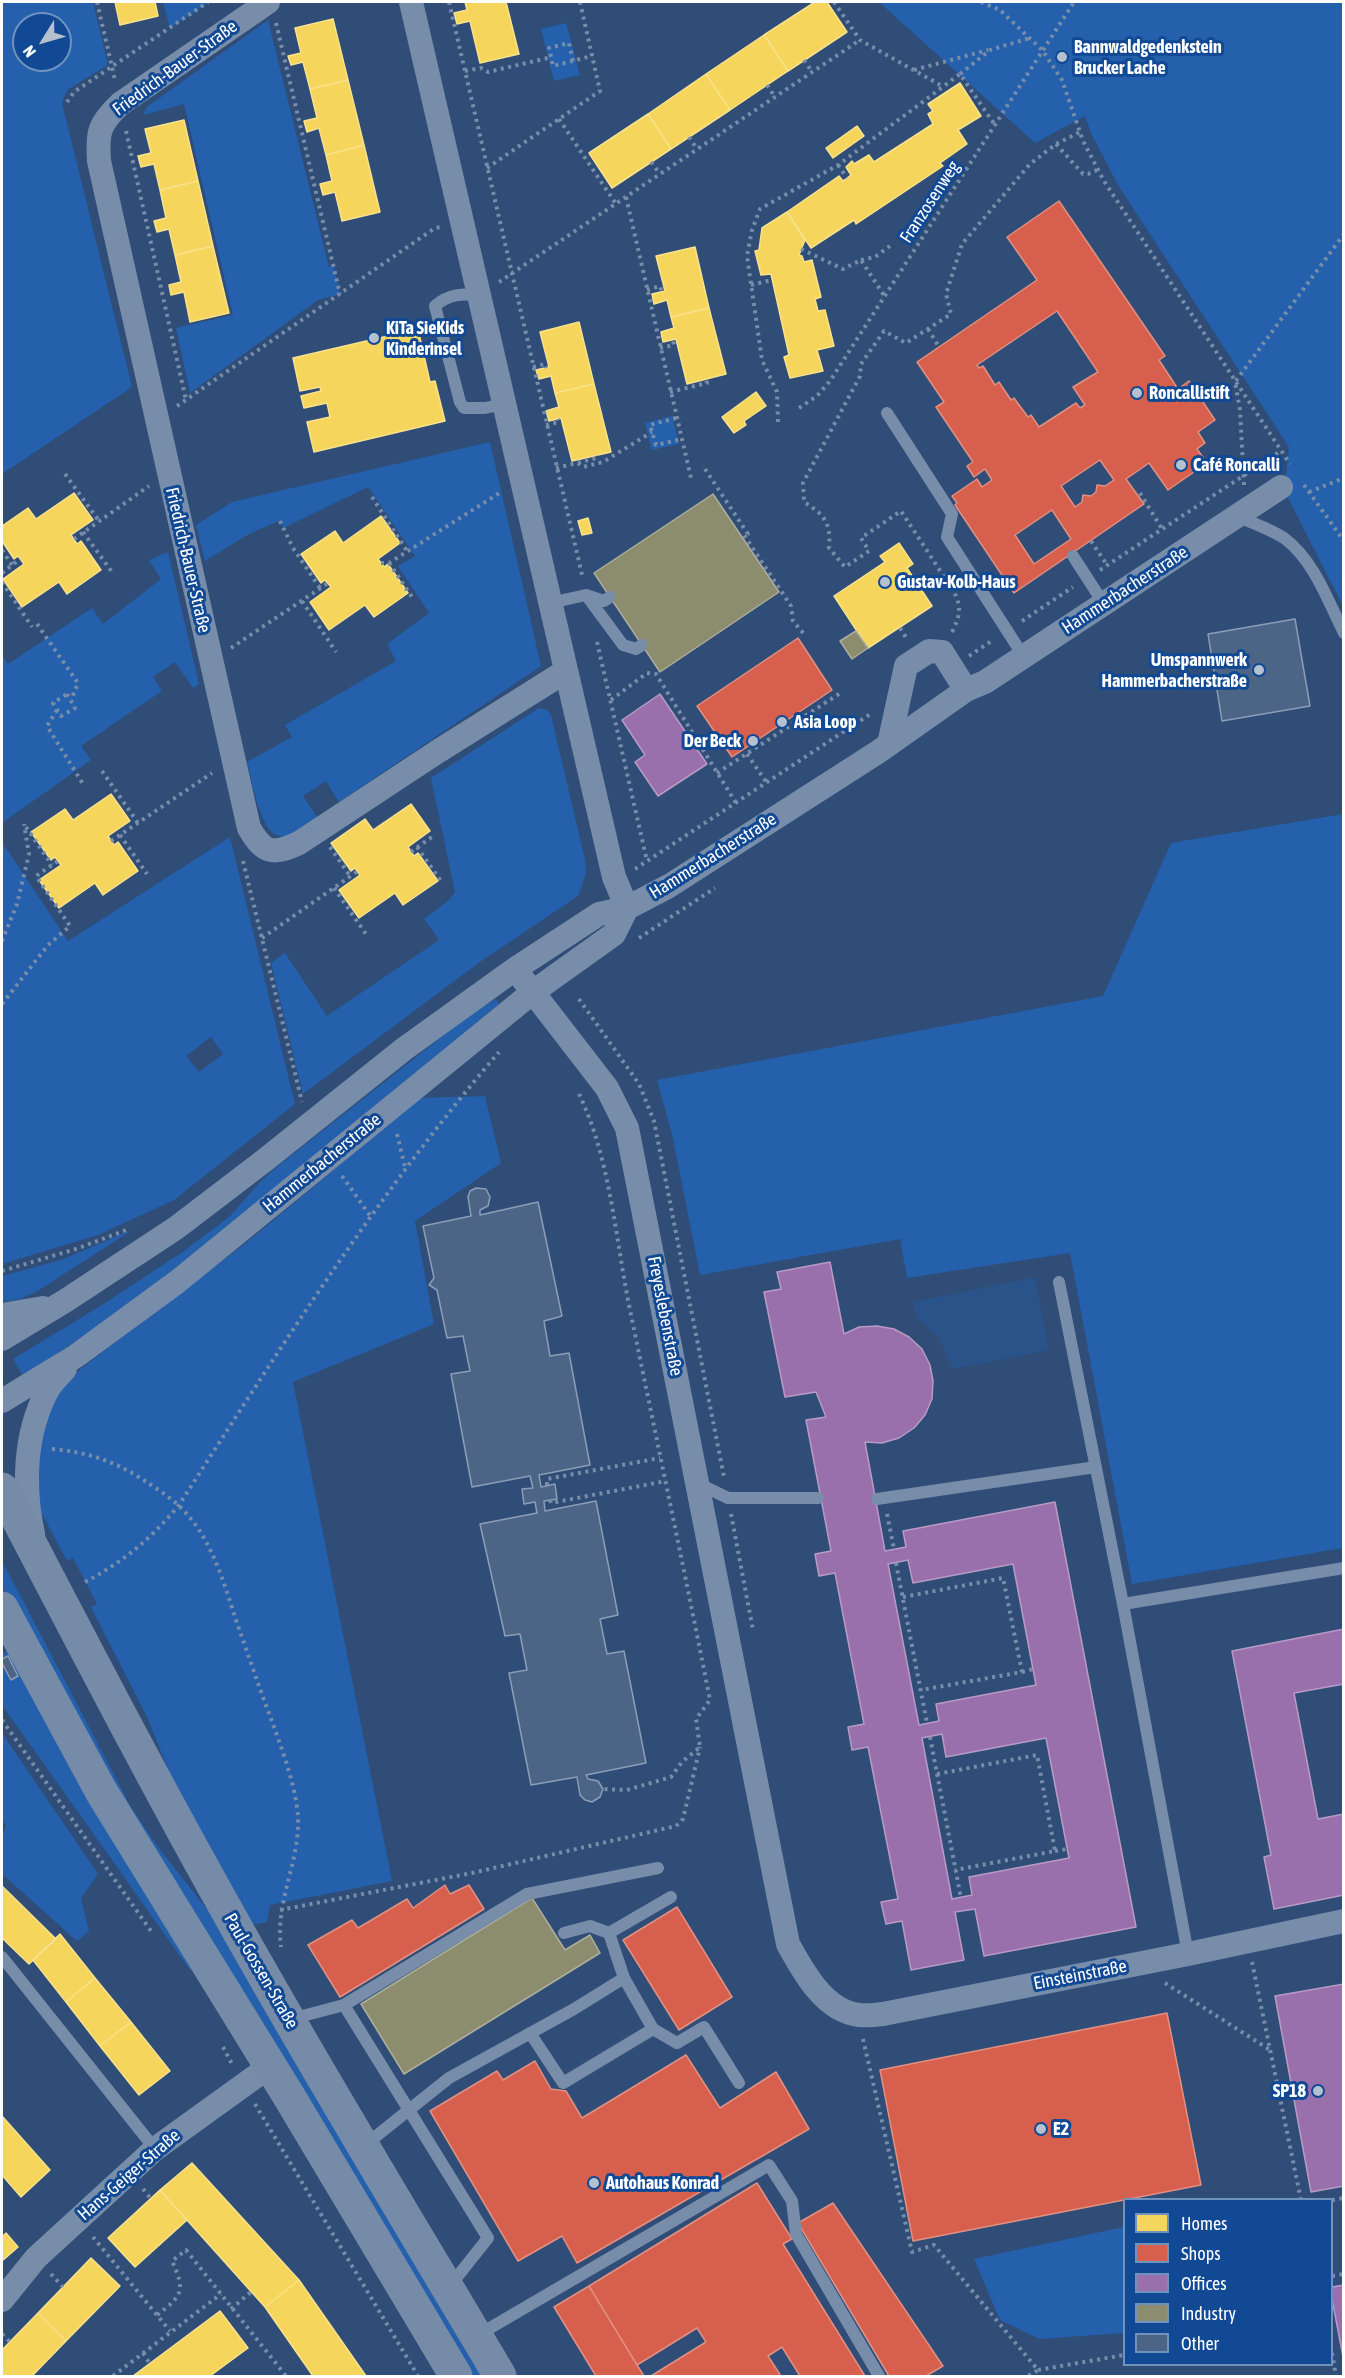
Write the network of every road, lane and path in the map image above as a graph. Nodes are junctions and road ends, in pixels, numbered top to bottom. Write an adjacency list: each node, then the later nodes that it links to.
1 (97, 2): 18 (path)
2 (208, 2): 18 (path)
3 (411, 2): 42 (street)
4 (449, 2): 20 (path)
5 (580, 2): 14 (path)
6 (834, 2): 11 (path)
7 (981, 2): 10 (path)
8 (1074, 2): 13 (path, Franzosenweg)
9 (271, 7): 27 (street, Friedrich-Bauer-Straße); 52 (path)
10 (1030, 38): 12 (path); 13 (path)
11 (860, 40): 19 (path); 21 (path)
12 (990, 50): 19 (path); 22 (path)
13 (1043, 51): 29 (path, Franzosenweg); 30 (path)
14 (592, 56): 17 (path); 28 (path)
15 (552, 57): 17 (path); 17 (path); 20 (path)
16 (804, 60): 21 (path)
17 (573, 61)
18 (111, 67): 26 (path); 27 (path)
19 (914, 70): 24 (path)
20 (465, 71): 36 (path)
21 (812, 72): 25 (path)
22 (960, 74): 24 (path); 29 (path)
23 (767, 85): 25 (path)
24 (942, 87): 35 (path)
25 (775, 97): 33 (path)
26 (68, 102)
27 (120, 104): 64 (path); 70 (street, Friedrich-Bauer-Straße)
28 (559, 119): 36 (path); 41 (path)
29 (995, 125): 54 (path, Franzosenweg)
30 (1080, 132): 32 (path); 37 (path)
31 (689, 137): 33 (path)
32 (1056, 144): 37 (path); 55 (path)
33 (697, 149): 38 (path)
34 (651, 162): 38 (path)
35 (838, 165): 39 (path); 49 (path)
36 (487, 168): 47 (path)
37 (1097, 170): 62 (path)
38 (660, 174): 40 (path)
39 (840, 178)
40 (626, 197): 41 (path); 50 (path)
41 (616, 204): 47 (path)
42 (462, 220): 52 (path); 53 (street)
43 (1344, 234): 62 (path)
44 (890, 246): 46 (path)
45 (801, 249): 46 (path)
46 (861, 260): 54 (path)
47 (512, 274): 53 (path); 59 (path)
48 (772, 280): 49 (path)
49 (751, 285): 71 (path)
50 (647, 290): 51 (path); 58 (path)
51 (662, 292)
52 (340, 294): 64 (path)
53 (480, 295): 65 (street); 65 (lane)
54 (885, 297): 66 (path, Franzosenweg)
55 (928, 328): 57 (path); 122 (path)
56 (673, 340): 58 (path)
57 (939, 347)
58 (660, 348): 63 (path)
59 (533, 367): 60 (path); 72 (path)
60 (546, 368)
61 (706, 379): 63 (path)
62 (1234, 382): 75 (path); 82 (path)
63 (670, 392): 68 (path)
64 (186, 400): 70 (path)
65 (504, 404): 86 (street)
66 (799, 408)
67 (887, 413): 121 (lane)
68 (676, 418): 73 (path); 74 (path)
69 (558, 419): 72 (path)
70 (157, 420): 80 (street, Friedrich-Bauer-Straße)
71 (778, 422)
72 (546, 425): 78 (path)
73 (652, 432): 74 (path); 77 (path)
74 (682, 439): 84 (path)
75 (1281, 452): 82 (path); 83 (path)
76 (597, 455): 77 (path)
77 (578, 463): 78 (path)
78 (556, 468): 112 (path)
79 (705, 469): 124 (path)
80 (168, 472): 91 (path); 130 (street, Friedrich-Bauer-Straße)
81 (65, 474): 91 (path)
82 (1244, 476): 90 (path); 93 (path)
83 (1290, 477): 87 (path); 90 (street, Hammerbacherstraße)
84 (691, 478)
85 (1344, 478): 87 (path)
86 (521, 479): 99 (path); 116 (street)
87 (1309, 492): 97 (path)
88 (1140, 493): 93 (path)
89 (372, 497): 99 (path)
90 (1237, 516): 117 (street, Hammerbacherstraße); 123 (lane)
91 (99, 521): 94 (path)
92 (280, 521): 111 (path)
93 (1162, 529): 105 (path)
94 (83, 532): 95 (path); 106 (path)
95 (74, 539)
96 (1091, 541): 105 (path)
97 (1344, 541)
98 (2, 550): 104 (path)
99 (407, 551): 103 (path)
100 (1073, 556): 108 (lane)
101 (20, 559): 104 (path)
102 (381, 563): 103 (path)
103 (389, 563): 114 (path)
104 (12, 565): 107 (path)
105 (1107, 565): 108 (path)
106 (112, 572)
107 (2, 573)
108 (1087, 578): 117 (lane); 121 (path)
109 (2, 582): 119 (path)
110 (328, 583): 111 (path)
111 (321, 588): 115 (path)
112 (586, 595): 113 (lane); 116 (lane); 127 (lane)
113 (610, 597)
114 (414, 600)
115 (302, 601): 128 (path); 130 (path)
116 (550, 603): 132 (street)
117 (1104, 604): 129 (street, Hammerbacherstraße)
118 (37, 624): 136 (path)
119 (32, 627)
120 (900, 628): 126 (path)
121 (1007, 631): 129 (lane); 131 (path)
122 (952, 632)
123 (1344, 633)
124 (804, 634)
125 (597, 642): 137 (path)
126 (909, 642)
127 (642, 645)
128 (336, 652)
129 (1024, 657): 133 (street, Hammerbacherstraße)
130 (211, 662): 141 (street, Friedrich-Bauer-Straße)
131 (951, 668): 133 (street); 135 (street)
132 (566, 671): 148 (street, Friedrich-Bauer-Straße); 161 (street)
133 (966, 690): 139 (street, Hammerbacherstraße)
134 (842, 692): 140 (path)
135 (900, 695): 139 (street); 144 (path)
136 (71, 700): 138 (path); 138 (path)
137 (611, 700): 143 (path); 156 (path)
138 (57, 711): 145 (path)
139 (889, 744): 165 (street, Hammerbacherstraße)
140 (747, 754): 143 (path); 144 (path)
141 (232, 759): 147 (path); 148 (street, Friedrich-Bauer-Straße)
142 (102, 771): 147 (path)
143 (717, 773): 146 (path)
144 (767, 783): 146 (path)
145 (83, 784)
146 (736, 803): 156 (path)
147 (138, 823): 149 (path)
148 (318, 831): 160 (path)
149 (120, 835): 151 (path); 159 (path)
150 (433, 836): 152 (path)
151 (111, 841)
152 (417, 847): 154 (path); 162 (path)
153 (241, 850): 167 (path)
154 (411, 852)
155 (58, 861): 157 (path)
156 (647, 861): 161 (path)
157 (52, 865): 169 (path); 172 (path)
158 (357, 871): 160 (path)
159 (147, 874)
160 (351, 876): 164 (path)
161 (616, 882): 165 (street)
162 (443, 884)
163 (716, 886): 168 (path)
164 (333, 888): 166 (path); 167 (path)
165 (627, 908): 170 (street, Hammerbacherstraße); 171 (street, Hammerbacherstraße)
166 (369, 937)
167 (262, 939): 175 (path)
168 (636, 940)
169 (2, 941)
170 (515, 969): 171 (street, Freyeslebenstraße); 175 (street, Hammerbacherstraße)
171 (533, 992): 176 (street, Hammerbacherstraße); 190 (street, Freyeslebenstraße)
172 (2, 1004)
173 (501, 1050): 177 (path)
174 (578, 1092): 187 (path)
175 (308, 1126): 181 (street, Hammerbacherstraße)
176 (330, 1157): 177 (path); 184 (street, Hammerbacherstraße)
177 (371, 1217): 196 (path)
178 (136, 1226): 179 (path)
179 (2, 1271)
180 (1059, 1282): 188 (lane)
181 (65, 1301): 182 (street, Hammerbacherstraße); 183 (street, Hammerbacherstraße)
182 (2, 1315)
183 (2, 1339)
184 (76, 1356): 185 (street, Hammerbacherstraße); 198 (street, Paul-Gossen-Straße)
185 (2, 1401)
186 (63, 1450): 196 (path)
187 (660, 1458): 189 (path); 191 (path)
188 (1096, 1467): 194 (lane); 203 (lane)
189 (666, 1481): 195 (path); 212 (path)
190 (699, 1484): 193 (lane); 208 (street, Freyeslebenstraße)
191 (548, 1485)
192 (2, 1489): 198 (main road, Paul-Gossen-Straße)
193 (818, 1498)
194 (880, 1498): 197 (path)
195 (550, 1500)
196 (179, 1505): 201 (path); 212 (path)
197 (894, 1549)
198 (37, 1557): 231 (main road, Paul-Gossen-Straße)
199 (897, 1563): 202 (path)
200 (1344, 1568): 203 (lane)
201 (85, 1582)
202 (903, 1597): 206 (path); 207 (path)
203 (1123, 1604): 226 (lane)
204 (2, 1608): 236 (main road)
205 (1033, 1669): 206 (path)
206 (1022, 1672): 207 (path)
207 (921, 1690): 210 (path)
208 (739, 1695): 226 (street, Einsteinstraße)
209 (2, 1720): 222 (path)
210 (927, 1723)
211 (930, 1737): 213 (path)
212 (700, 1747): 214 (path)
213 (937, 1774): 216 (path); 218 (path)
214 (603, 1789)
215 (1067, 1849): 216 (path)
216 (1055, 1851): 218 (path)
217 (658, 1868): 230 (lane)
218 (955, 1870): 220 (path)
219 (671, 1897): 224 (lane)
220 (961, 1898)
221 (1344, 1921): 225 (street, Einsteinstraße)
222 (153, 1933)
223 (564, 1933): 224 (lane)
224 (609, 1933): 228 (lane)
225 (1246, 1942): 226 (street, Einsteinstraße); 235 (path)
226 (1188, 1954)
227 (2, 1957): 241 (lane)
228 (624, 1978): 232 (lane); 233 (lane)
229 (1156, 1984): 235 (path)
230 (344, 2005): 231 (lane); 239 (lane)
231 (288, 2020): 240 (main road, Paul-Gossen-Straße)
232 (653, 2029): 233 (lane); 237 (lane)
233 (530, 2033): 239 (lane)
234 (873, 2037): 258 (path)
235 (1270, 2050): 242 (path)
236 (270, 2066): 238 (street, Hans-Geiger-Straße); 262 (main road)
237 (739, 2083)
238 (243, 2084): 241 (street, Hans-Geiger-Straße); 261 (path)
239 (410, 2110): 240 (lane); 244 (lane)
240 (364, 2146): 244 (main road, Paul-Gossen-Straße)
241 (155, 2150): 243 (street, Hans-Geiger-Straße)
242 (1301, 2198)
243 (78, 2219): 247 (street, Hans-Geiger-Straße); 249 (path)
244 (448, 2288): 252 (main road, Paul-Gossen-Straße)
245 (252, 2291): 248 (path)
246 (222, 2294): 248 (path); 249 (path); 250 (path)
247 (2, 2300)
248 (231, 2309): 260 (path)
249 (157, 2315): 250 (path)
250 (170, 2331): 254 (path)
251 (2, 2334): 253 (path)
252 (476, 2336): 263 (main road, Paul-Gossen-Straße); 264 (lane)
253 (10, 2342)
254 (143, 2353): 257 (path); 259 (path)
255 (1123, 2355): 258 (path)
256 (1333, 2359): 266 (path)
257 (150, 2364)
258 (1038, 2370): 265 (path)
259 (113, 2376)
260 (286, 2376)
261 (418, 2376)
262 (456, 2376)
263 (500, 2376)
264 (879, 2376)
265 (1028, 2376)
266 (1336, 2376)

